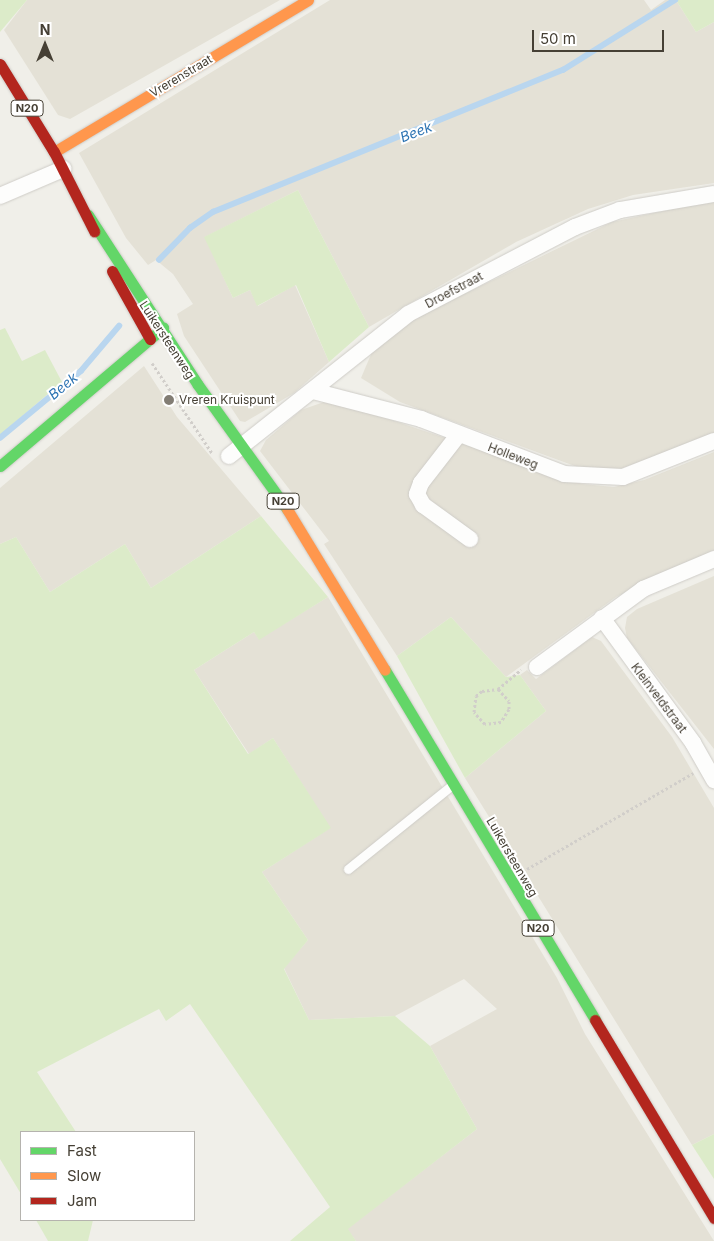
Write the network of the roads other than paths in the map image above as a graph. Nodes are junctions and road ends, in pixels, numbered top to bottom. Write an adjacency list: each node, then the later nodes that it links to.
1 (308, 0): 3 (main road, Vrerenstraat)
2 (0, 64): 3 (main road, Luikersteenweg / N20)
3 (54, 152): 4 (main road, Luikersteenweg / N20)
4 (63, 169): 6 (street); 7 (main road, Luikersteenweg / N20)
5 (714, 194): 11 (street, Droefstraat)
6 (0, 196)
7 (88, 215): 8 (main road, Luikersteenweg / N20); 9 (main road, Luikersteenweg / N20)
8 (163, 328): 9 (main road); 15 (main road, Luikersteenweg / N20)
9 (144, 341): 10 (main road, Luikersteenweg / N20); 16 (main road)
10 (158, 351)
11 (313, 391): 12 (street, Holleweg); 15 (street, Droefstraat)
12 (459, 434): 13 (street, Holleweg); 18 (street)
13 (714, 441)
14 (219, 443): 15 (main road, Luikersteenweg / N20)
15 (231, 456): 20 (main road, Luikersteenweg / N20)
16 (0, 466)
17 (256, 489): 20 (main road, Luikersteenweg / N20)
18 (470, 539)
19 (714, 559): 21 (street)
20 (318, 560): 24 (main road, Luikersteenweg / N20)
21 (602, 618): 22 (street); 23 (street, Kleinveldstraat)
22 (537, 667)
23 (710, 773)
24 (454, 783): 25 (lane); 26 (main road, Luikersteenweg / N20)
25 (348, 869)
26 (714, 1218)

